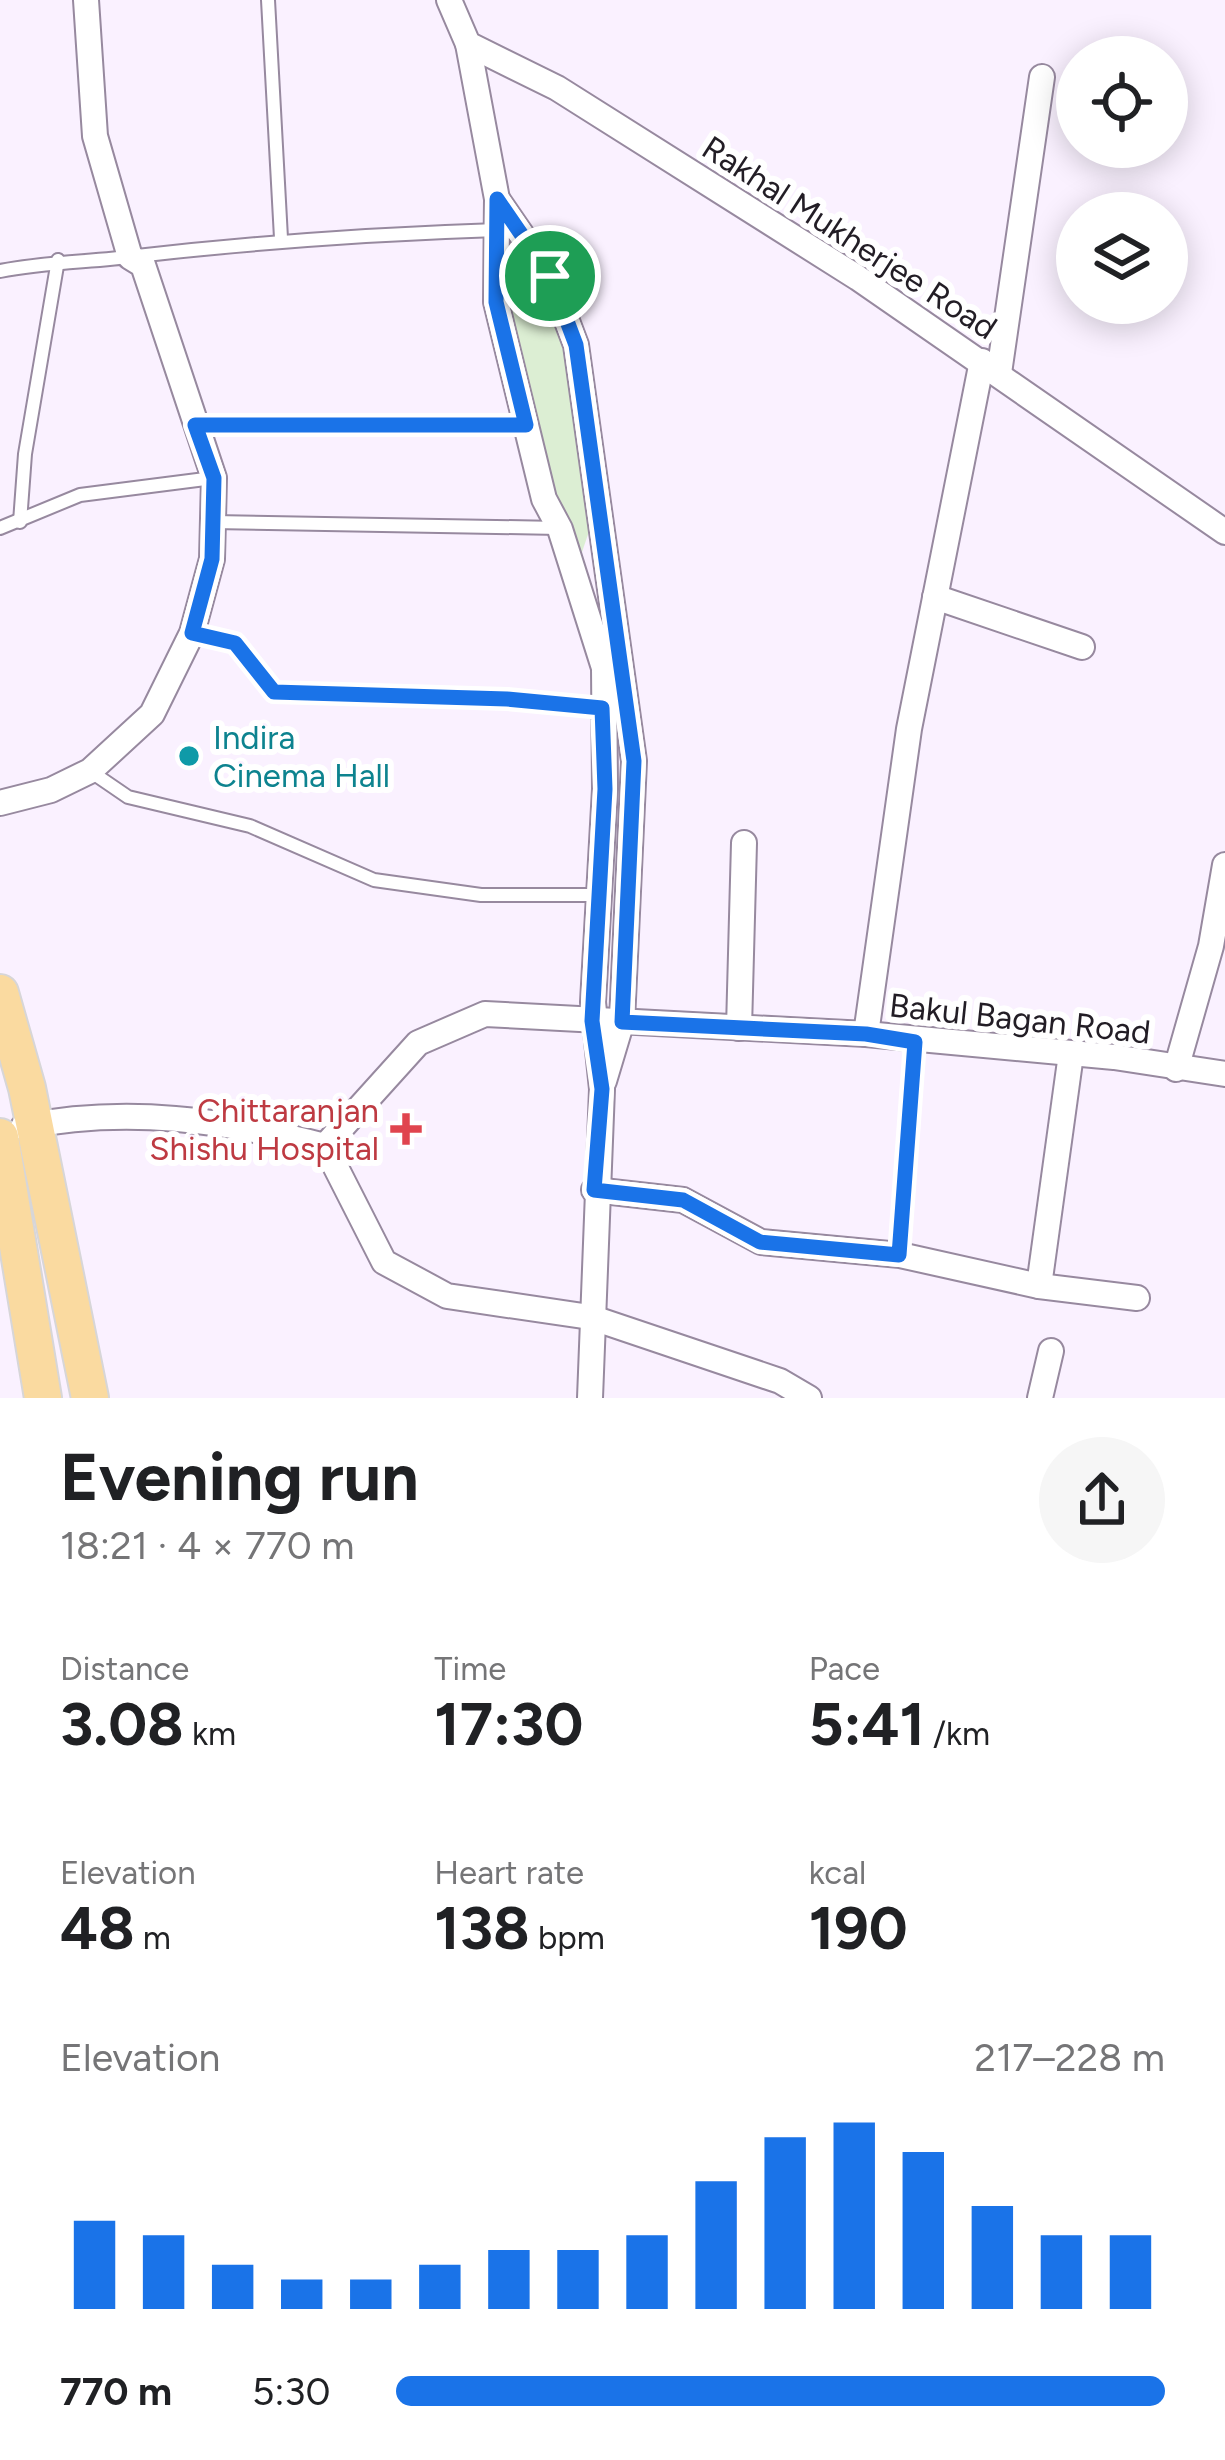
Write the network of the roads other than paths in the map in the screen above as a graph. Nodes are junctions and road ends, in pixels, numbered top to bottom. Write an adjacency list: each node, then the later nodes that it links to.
1 (86, 0): 9 (street)
2 (268, 0): 8 (lane)
3 (449, 0): 4 (street)
4 (468, 44): 6 (street); 12 (street, Rakhal Mukherjee Road)
5 (1042, 76): 12 (street)
6 (497, 199): 7 (street); 32 (street)
7 (496, 230): 8 (lane); 14 (street)
8 (281, 238): 9 (lane)
9 (130, 257): 10 (lane); 13 (street)
10 (58, 260): 11 (lane); 16 (lane)
11 (0, 272)
12 (990, 367): 20 (street, Rakhal Mukherjee Road); 21 (street)
13 (195, 425): 14 (lane); 15 (street)
14 (526, 425): 19 (street)
15 (214, 478): 16 (lane); 17 (street)
16 (20, 522): 18 (lane)
17 (209, 522): 19 (lane); 22 (street)
18 (0, 528)
19 (560, 529): 24 (street)
20 (1225, 532)
21 (935, 597): 23 (street); 34 (street)
22 (192, 633): 24 (lane); 25 (street)
23 (1082, 647)
24 (602, 708): 29 (street)
25 (90, 771): 26 (street); 29 (lane)
26 (0, 802)
27 (744, 843): 33 (street)
28 (1225, 865): 37 (street)
29 (601, 895): 31 (street)
30 (0, 993): 40 (main road)
31 (592, 1021): 32 (street, Bakul Bagan Road); 39 (street); 41 (street, Bakul Bagan Road)
32 (622, 1022): 33 (street, Bakul Bagan Road); 39 (street)
33 (739, 1028): 34 (street, Bakul Bagan Road)
34 (866, 1034): 35 (street, Bakul Bagan Road)
35 (915, 1042): 36 (street, Bakul Bagan Road); 44 (lane)
36 (1071, 1054): 37 (street, Bakul Bagan Road); 45 (street)
37 (1176, 1069): 38 (street, Bakul Bagan Road)
38 (1225, 1074)
39 (602, 1089): 42 (street)
40 (11, 1131): 41 (street); 43 (main road); 50 (main road)
41 (325, 1147): 47 (street)
42 (594, 1190): 44 (street); 47 (street)
43 (12, 1255): 49 (main road)
44 (899, 1255): 45 (street)
45 (1040, 1286): 46 (street)
46 (1137, 1298)
47 (590, 1317): 51 (street); 52 (street)
48 (1052, 1351): 53 (street)
49 (43, 1398)
50 (90, 1398)
51 (590, 1398)
52 (809, 1398)
53 (1040, 1398)

